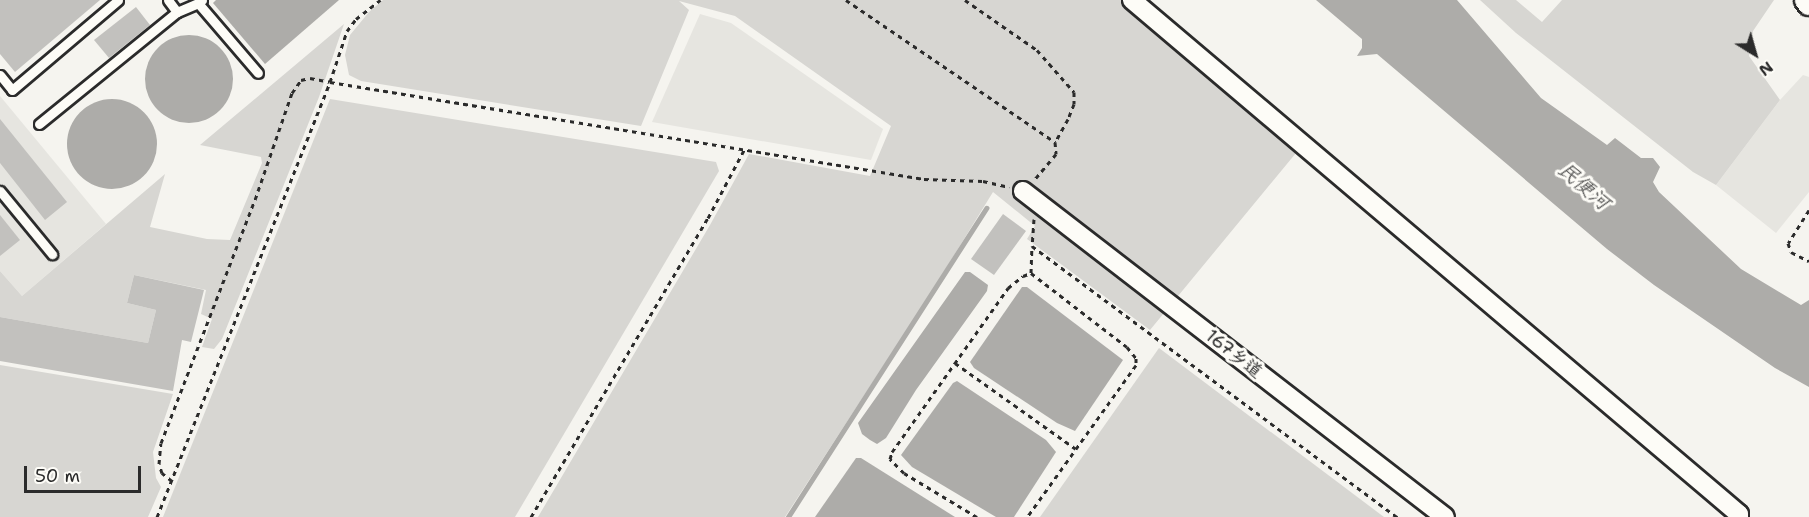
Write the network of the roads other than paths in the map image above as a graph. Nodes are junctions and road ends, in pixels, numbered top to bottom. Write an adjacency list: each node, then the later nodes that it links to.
1 (118, 0): 9 (lane)
2 (168, 0): 7 (lane)
3 (1132, 0): 15 (street)
4 (1806, 0): 6 (street)
5 (200, 1): 7 (lane); 8 (lane)
6 (1809, 4)
7 (177, 12): 10 (lane)
8 (258, 73)
9 (0, 75)
10 (39, 124)
11 (0, 191): 13 (lane)
12 (1023, 191): 14 (street, 167乡道)
13 (52, 254)
14 (1445, 517)
15 (1739, 517)

